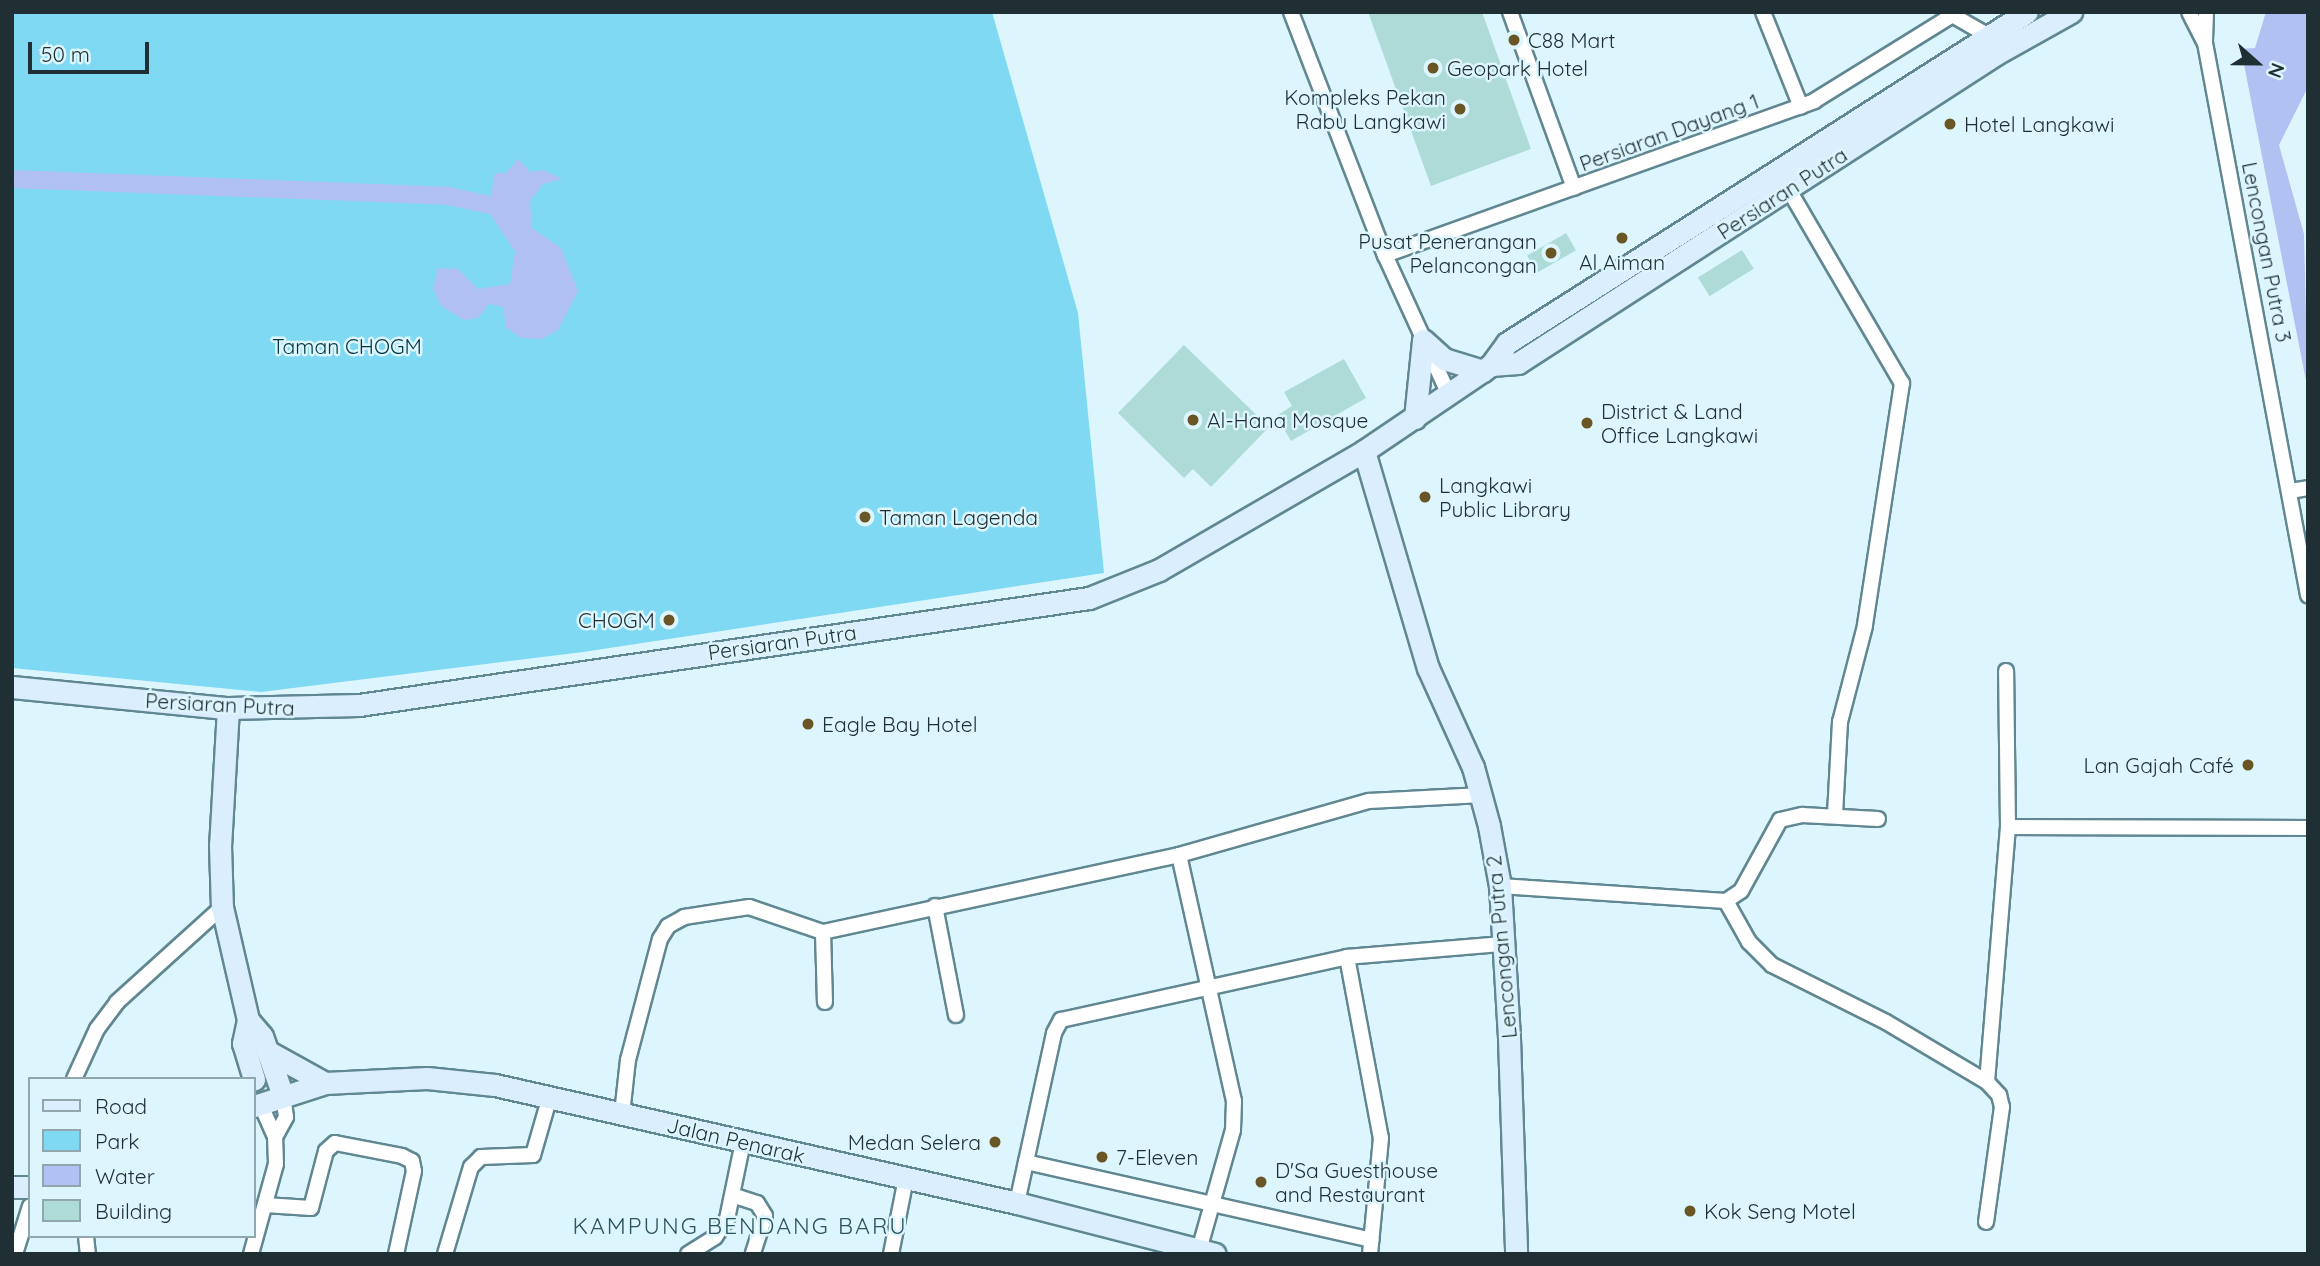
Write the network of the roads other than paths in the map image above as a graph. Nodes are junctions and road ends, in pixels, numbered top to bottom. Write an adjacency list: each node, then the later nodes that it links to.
1 (1291, 12): 14 (street)
2 (1763, 12): 11 (street)
3 (2027, 12): 9 (main road, Persiaran Putra)
4 (2071, 12): 13 (main road, Persiaran Putra)
5 (2189, 12): 10 (street)
6 (2206, 12): 10 (street)
7 (1513, 13): 12 (street)
8 (1949, 14): 9 (street); 11 (street, Persiaran Dayang 1)
9 (1987, 35): 16 (main road, Persiaran Putra)
10 (2205, 43): 21 (street, Lencongan Putra 3)
11 (1801, 107): 12 (street, Persiaran Dayang 1)
12 (1574, 188): 14 (street, Persiaran Dayang 1)
13 (1788, 190): 16 (main road, Persiaran Putra); 27 (street)
14 (1385, 255): 15 (street)
15 (1423, 340): 16 (main road); 17 (street); 18 (main road)
16 (1487, 368): 17 (main road, Persiaran Putra)
17 (1449, 395): 18 (main road, Persiaran Putra)
18 (1415, 418): 19 (main road, Persiaran Putra)
19 (1364, 451): 25 (main road, Persiaran Putra); 26 (main road, Lencongan Putra 2)
20 (2308, 488): 21 (street)
21 (2290, 491): 22 (street, Lencongan Putra 3)
22 (2308, 595)
23 (2006, 671): 29 (street)
24 (12, 687): 25 (main road, Persiaran Putra)
25 (228, 708): 35 (main road)
26 (1482, 795): 31 (street); 32 (main road, Lencongan Putra 2)
27 (1835, 815): 28 (street); 33 (street)
28 (1878, 819)
29 (2008, 827): 30 (street); 44 (street)
30 (2308, 828)
31 (1179, 855): 34 (street); 39 (street)
32 (1500, 886): 33 (street); 37 (main road, Lencongan Putra 2)
33 (1726, 901): 44 (street)
34 (935, 906): 36 (street); 41 (street)
35 (222, 907): 42 (main road); 43 (street)
36 (823, 932): 40 (street); 49 (street)
37 (1502, 944): 38 (street); 69 (main road, Lencongan Putra 2)
38 (1347, 957): 39 (street); 61 (street)
39 (1210, 988): 52 (street); 56 (street)
40 (825, 1002)
41 (956, 1016)
42 (253, 1069): 45 (main road); 46 (main road)
43 (75, 1077)
44 (1987, 1082): 59 (street)
45 (325, 1083): 46 (main road, Jalan Penarak); 47 (main road, Jalan Penarak)
46 (283, 1096): 48 (main road, Jalan Penarak); 50 (street)
47 (550, 1096): 49 (main road, Jalan Penarak); 65 (street)
48 (257, 1105): 50 (street)
49 (622, 1114): 51 (main road, Jalan Penarak)
50 (275, 1137): 57 (street)
51 (743, 1142): 53 (main road, Jalan Penarak); 54 (street)
52 (1026, 1162): 55 (street); 56 (street)
53 (906, 1178): 55 (main road, Jalan Penarak); 68 (street)
54 (735, 1196): 66 (street); 67 (street)
55 (1017, 1203): 62 (main road, Jalan Penarak)
56 (1210, 1204): 61 (street); 62 (street)
57 (265, 1205): 60 (street); 64 (street)
58 (28, 1212): 63 (street)
59 (1986, 1222)
60 (256, 1236)
61 (1370, 1247)
62 (1207, 1252)
63 (15, 1254)
64 (396, 1254)
65 (445, 1254)
66 (688, 1254)
67 (754, 1254)
68 (891, 1254)
69 (1516, 1254)

